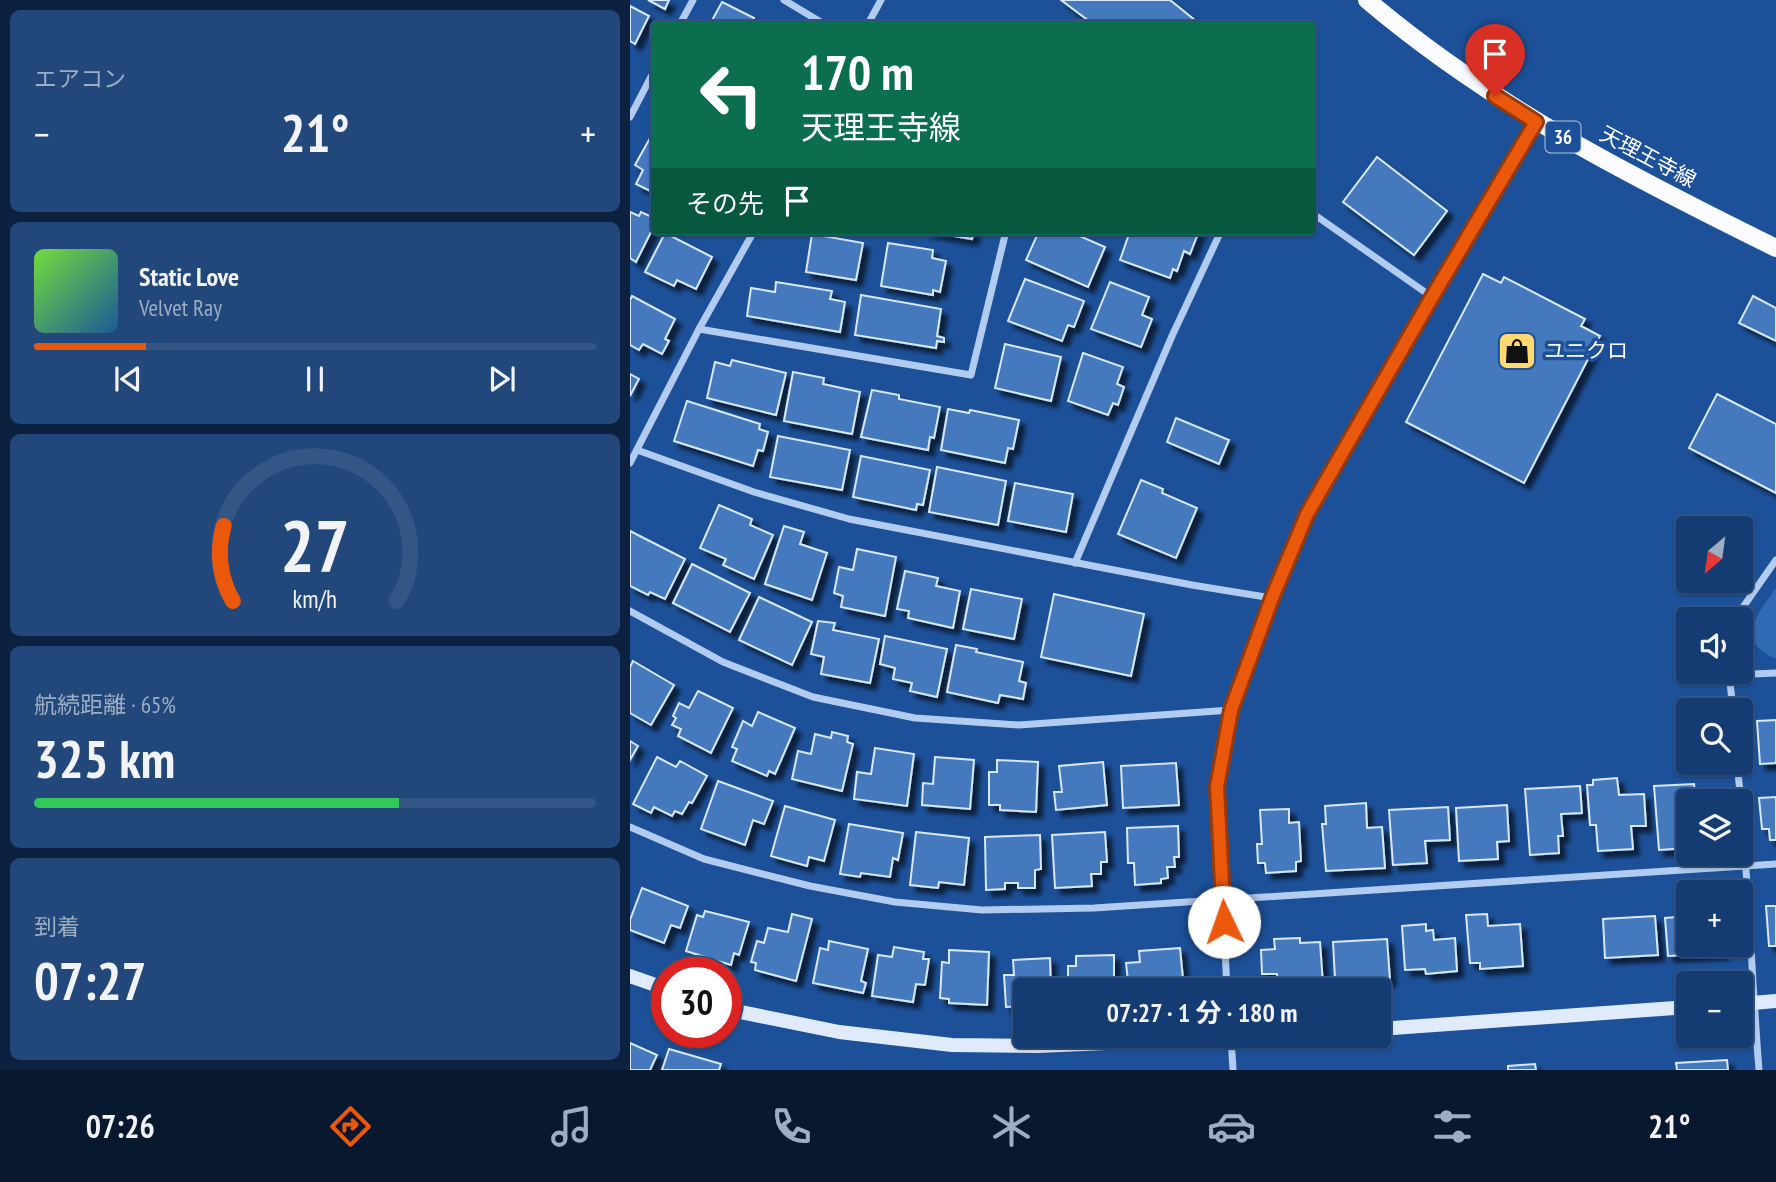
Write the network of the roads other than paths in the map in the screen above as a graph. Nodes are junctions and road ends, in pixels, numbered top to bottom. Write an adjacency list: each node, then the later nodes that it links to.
1 (693, 0): 5 (street)
2 (784, 0): 6 (street)
3 (881, 0): 7 (street)
4 (1367, 0): 10 (main road, 天理王寺線 / 36)
5 (682, 21)
6 (819, 21)
7 (870, 21)
8 (651, 77): 9 (street)
9 (630, 117)
10 (1536, 122): 15 (main road, 天理王寺線 / 36); 16 (street)
11 (1316, 216): 16 (street)
12 (752, 235): 17 (street)
13 (1005, 235): 17 (street)
14 (1219, 235): 21 (street)
15 (1776, 248)
16 (1432, 297): 22 (street)
17 (699, 329): 18 (street)
18 (637, 450): 19 (street); 21 (street)
19 (630, 463)
20 (1776, 560): 23 (street)
21 (1075, 563): 22 (street)
22 (1272, 598): 27 (street)
23 (1743, 607)
24 (630, 611): 27 (street)
25 (1776, 673): 26 (street)
26 (1753, 674)
27 (1231, 710): 32 (street)
28 (630, 827): 32 (street)
29 (1776, 864): 31 (street)
30 (1747, 866): 32 (street); 33 (street)
31 (1753, 866)
32 (1223, 899): 35 (street)
33 (1747, 971)
34 (630, 976): 36 (street)
35 (1226, 978)
36 (651, 983)
37 (1776, 1001): 38 (street)
38 (1753, 1003)
39 (1676, 1008): 41 (street)
40 (742, 1012): 43 (street)
41 (1391, 1027)
42 (1753, 1036): 46 (street)
43 (1013, 1046)
44 (1232, 1048): 45 (street)
45 (1233, 1070)
46 (1759, 1070)

